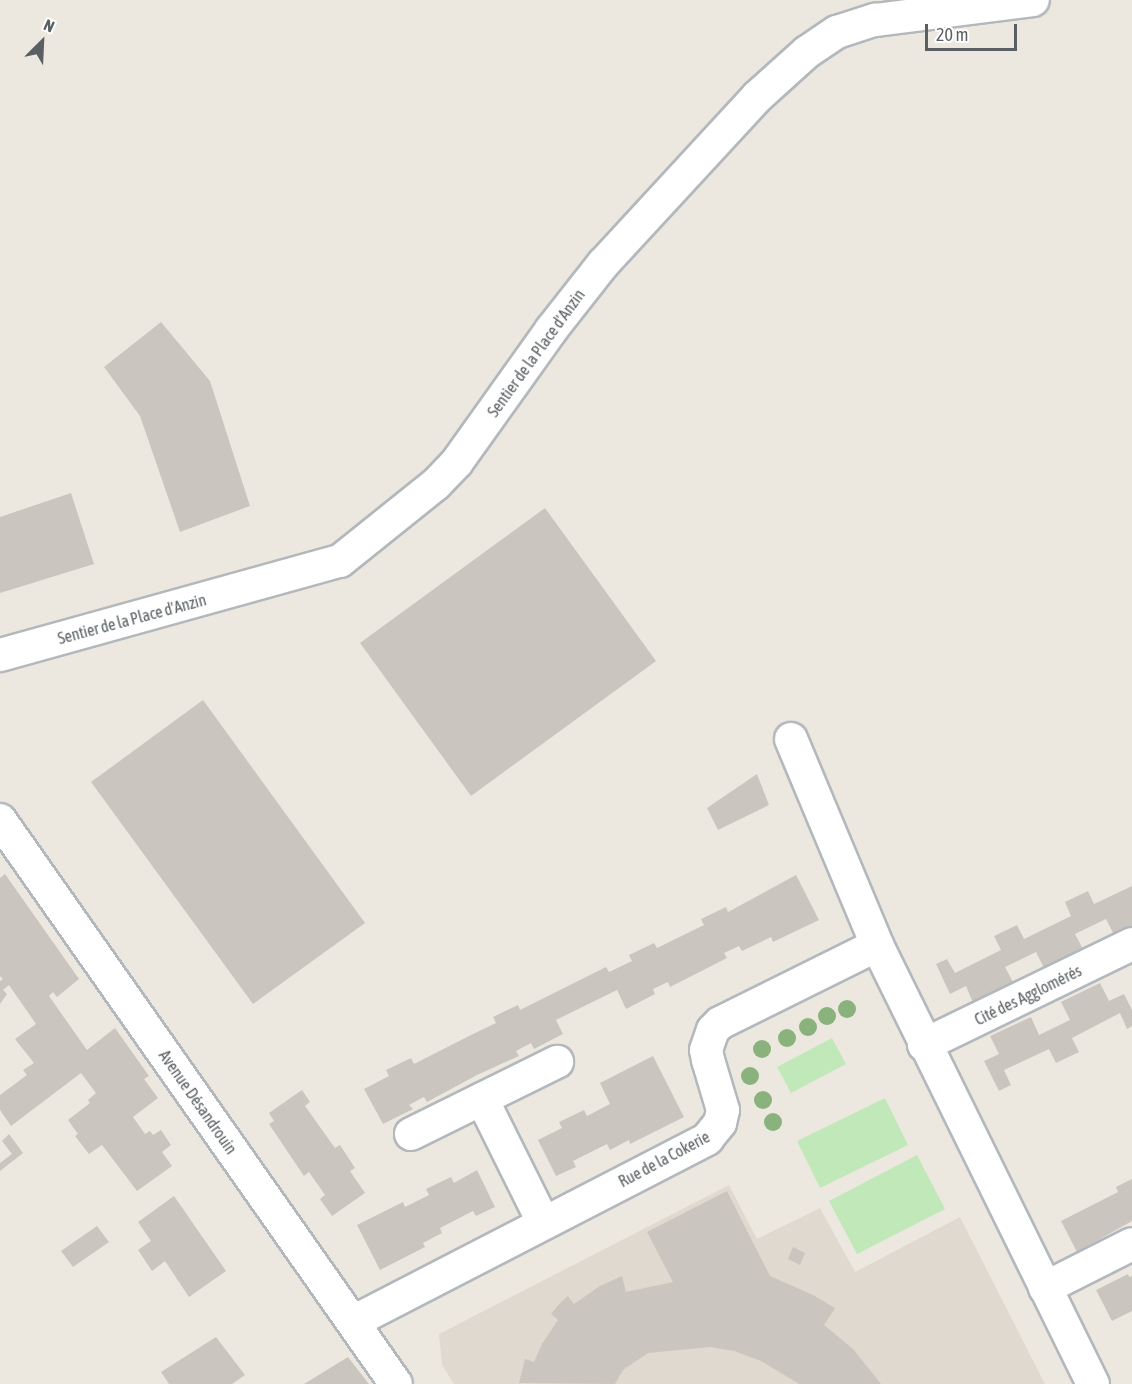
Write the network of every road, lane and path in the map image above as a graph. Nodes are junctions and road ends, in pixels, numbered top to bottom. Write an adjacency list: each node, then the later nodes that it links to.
1 (1033, 0): 2 (street, Sentier de la Place d'Anzin)
2 (0, 655)
3 (791, 739): 6 (street)
4 (0, 820): 14 (street, Avenue Désandrouin)
5 (1132, 944): 7 (street, Cité des Agglomérés)
6 (877, 945): 7 (street); 11 (street, Rue de la Cokerie)
7 (924, 1045): 13 (street)
8 (557, 1062): 9 (street)
9 (482, 1099): 10 (street); 11 (street)
10 (411, 1134)
11 (543, 1222): 14 (street, Rue de la Cokerie)
12 (1132, 1244): 13 (street)
13 (1045, 1288): 16 (street)
14 (353, 1322): 15 (street, Avenue Désandrouin)
15 (396, 1384)
16 (1093, 1384)

